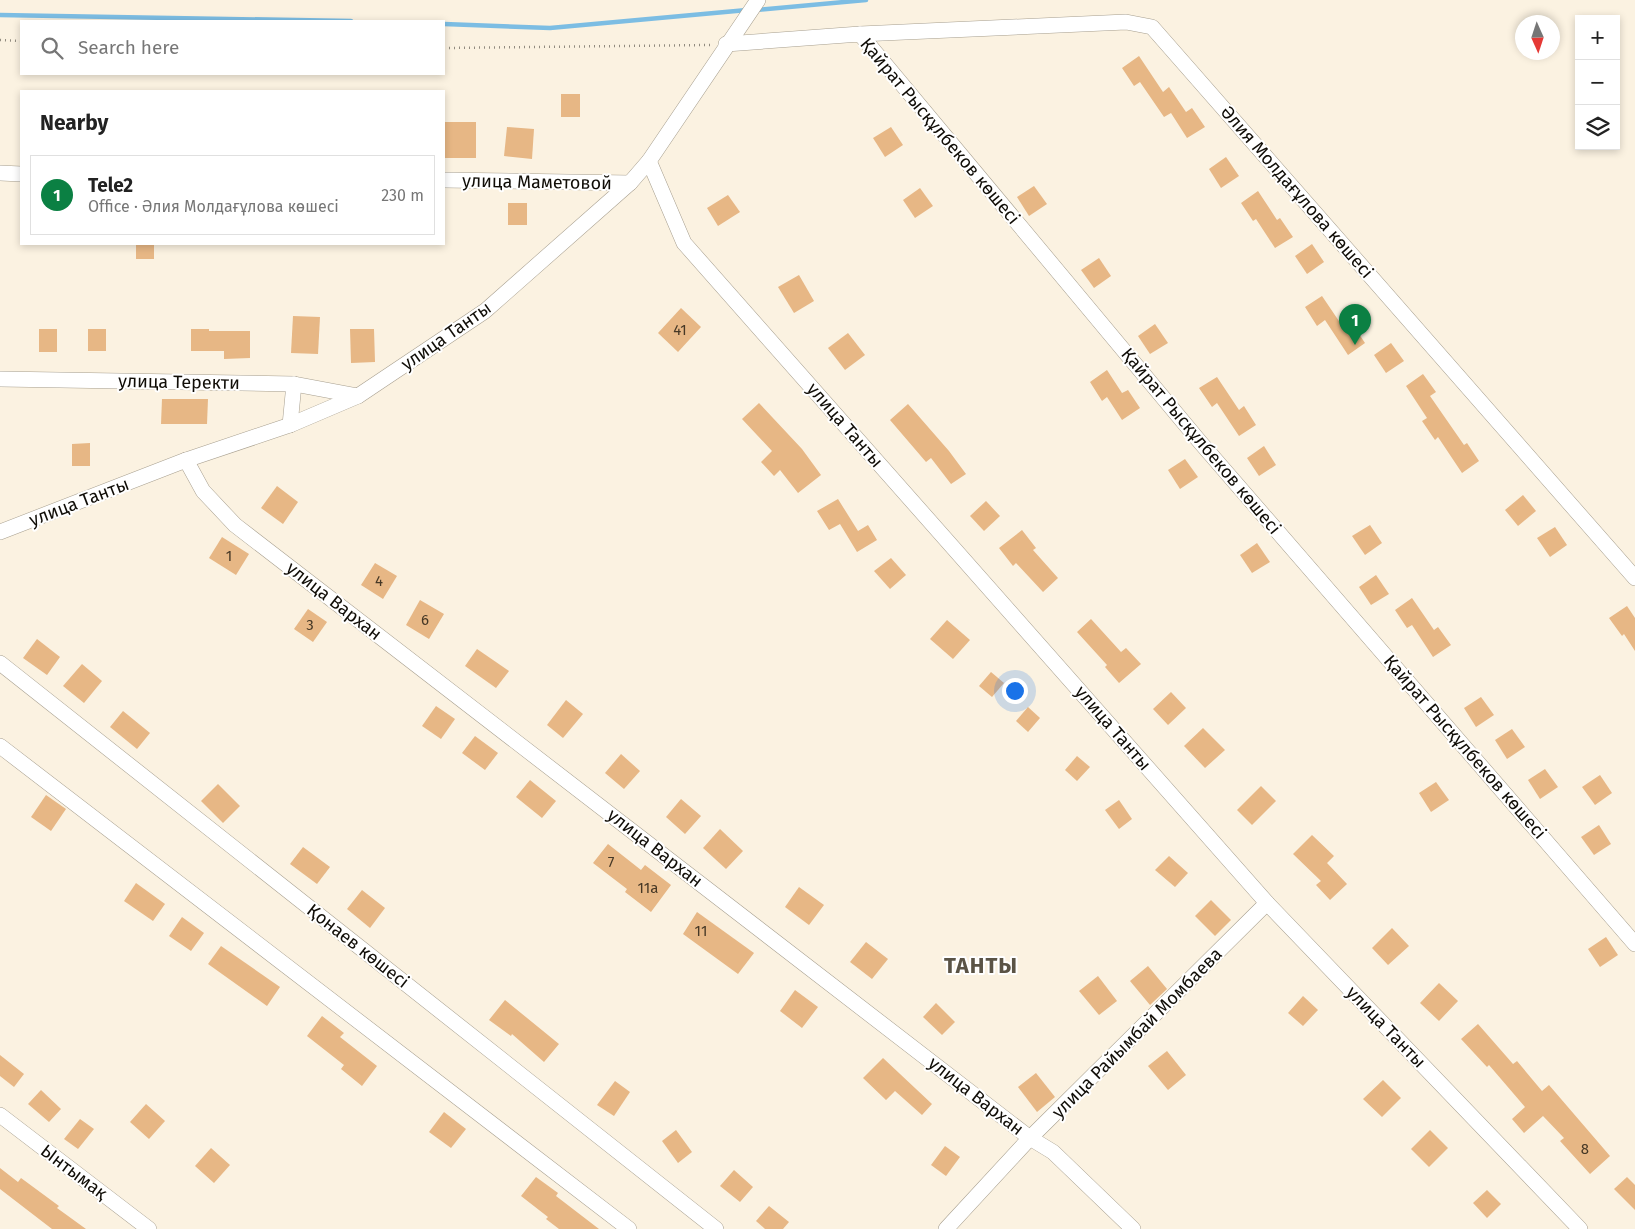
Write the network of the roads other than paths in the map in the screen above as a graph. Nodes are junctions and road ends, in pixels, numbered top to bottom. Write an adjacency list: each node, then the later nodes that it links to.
1 (758, 0): 3 (street)
2 (860, 34): 3 (street, Қайрат Рысқұлбеков көшесі); 15 (street, Әлия Молдағұлова көшесі); 19 (street, Қайрат Рысқұлбеков көшесі)
3 (726, 44): 4 (street)
4 (649, 161): 8 (street, улица Танты); 18 (street, улица Танты)
5 (0, 173): 6 (street)
6 (20, 174)
7 (445, 180): 8 (street, улица Маметовой)
8 (630, 183): 11 (street, улица Танты)
9 (0, 379): 10 (street, улица Теректи)
10 (294, 384): 11 (street, улица Теректи); 12 (street)
11 (358, 396): 12 (street, улица Танты)
12 (290, 425): 13 (street, улица Танты)
13 (186, 460): 14 (street, улица Танты); 21 (street, улица Вархан)
14 (0, 532)
15 (1635, 578)
16 (0, 663): 24 (street, Қонаев көшесі)
17 (0, 746): 23 (street)
18 (1267, 903): 21 (street, улица Райымбай Момбаева); 27 (street, улица Танты)
19 (1635, 944)
20 (0, 1115): 22 (street, Ынтымақ)
21 (1030, 1138): 25 (street, улица Райымбай Момбаева); 26 (street, улица Вархан)
22 (149, 1229)
23 (629, 1229)
24 (716, 1229)
25 (946, 1229)
26 (1133, 1229)
27 (1580, 1229)

